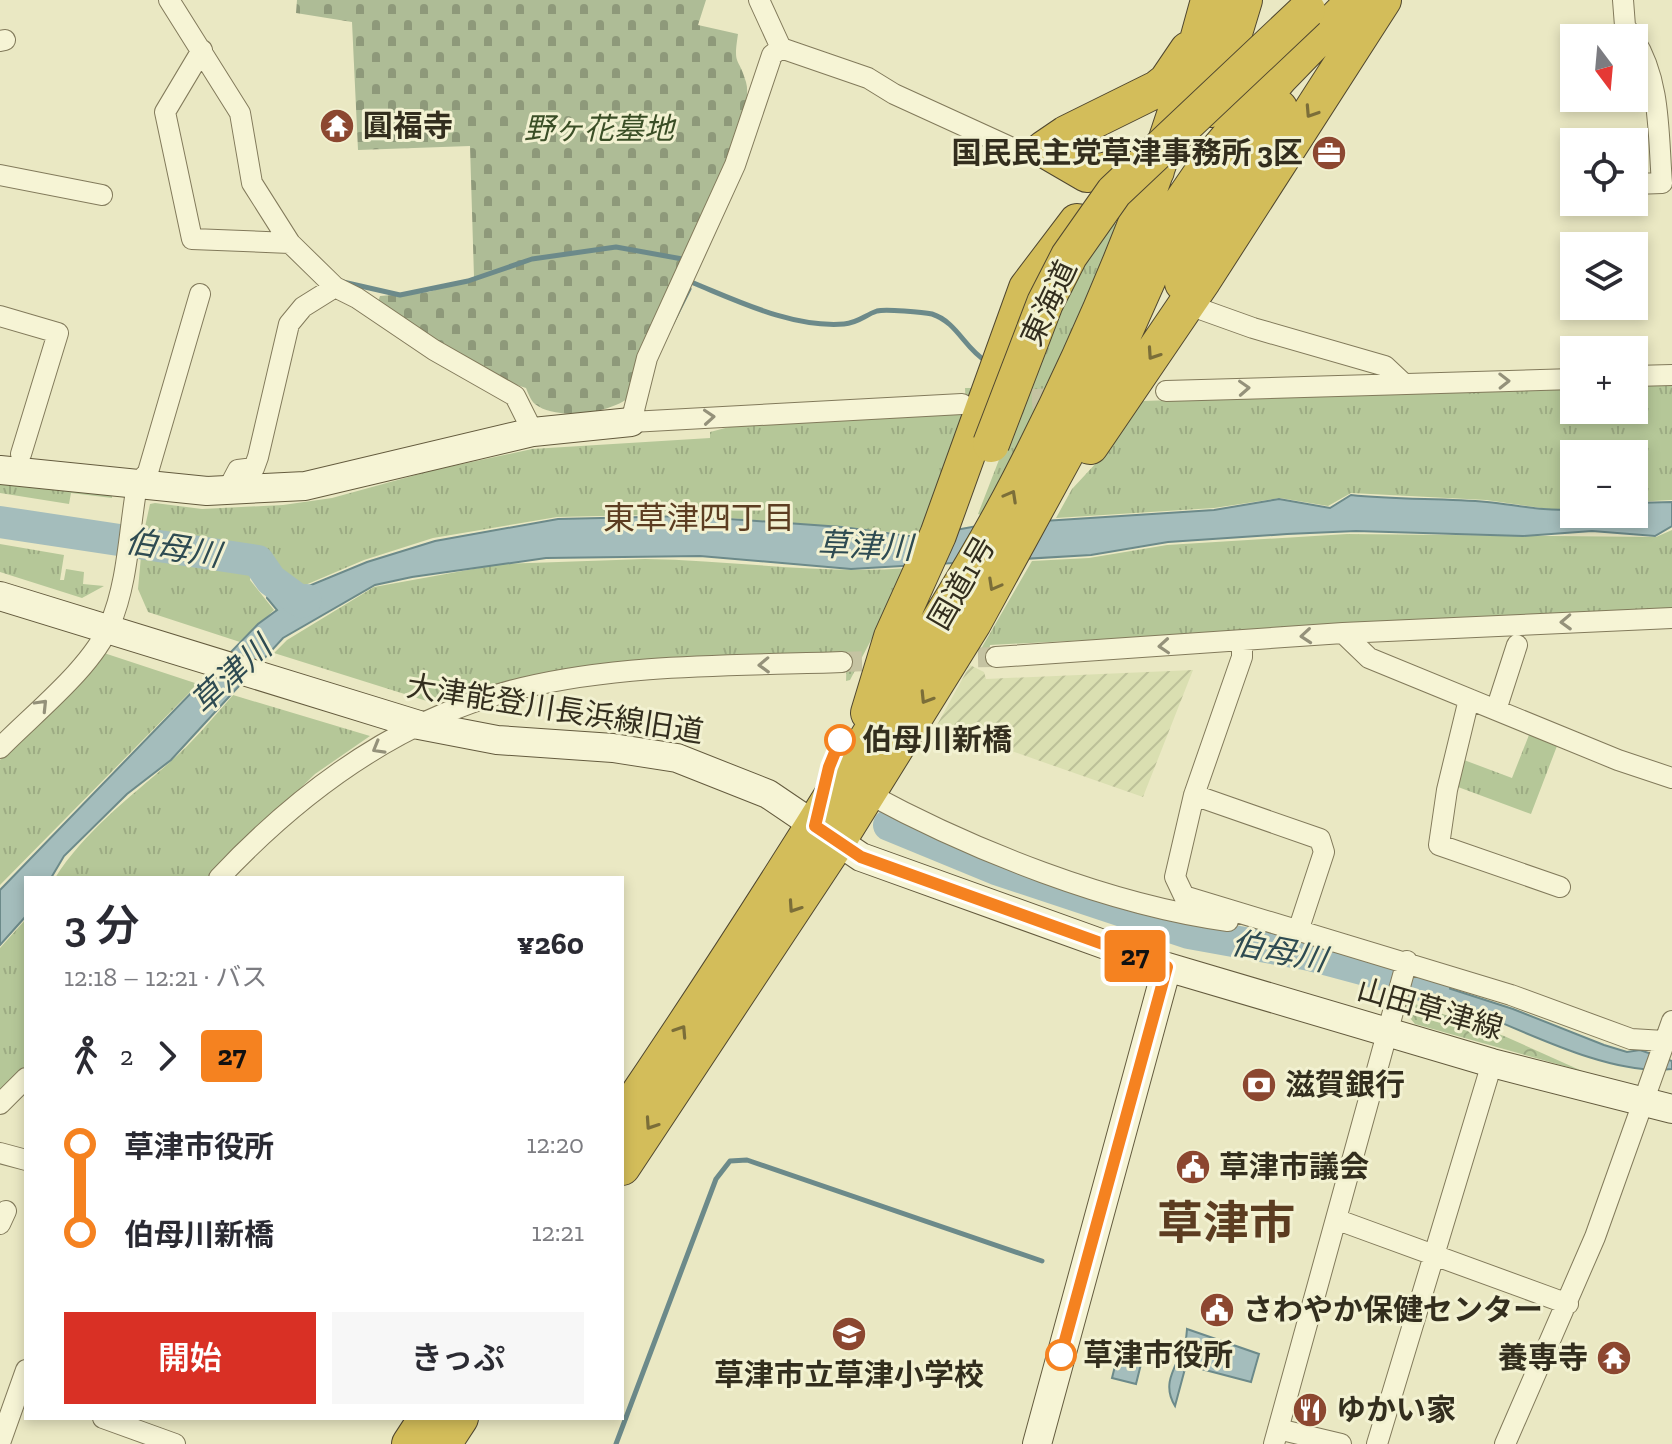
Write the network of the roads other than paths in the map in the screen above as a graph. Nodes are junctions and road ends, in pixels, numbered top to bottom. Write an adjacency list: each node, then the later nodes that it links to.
1 (169, 0): 12 (street)
2 (759, 0): 11 (street)
3 (1244, 0): 21 (highway)
4 (1254, 0): 8 (highway)
5 (1355, 0): 21 (highway)
6 (1383, 0): 13 (highway)
7 (1623, 0): 10 (street)
8 (1308, 3): 46 (highway, 東海道, bridge)
9 (1206, 12): 16 (highway); 17 (highway, 国道1号)
10 (1625, 24)
11 (781, 48): 16 (street); 34 (street)
12 (202, 50): 23 (street); 23 (street)
13 (1346, 57): 26 (highway, one-way to 26); 26 (highway)
14 (1648, 66): 19 (street)
15 (1157, 120): 16 (highway)
16 (1044, 149): 17 (highway)
17 (1156, 171): 22 (highway, 国道1号)
18 (0, 175): 20 (street)
19 (1648, 184)
20 (102, 195)
21 (1182, 202): 35 (highway)
22 (1141, 210): 33 (highway); 35 (highway, 国道1号)
23 (290, 243): 24 (street)
24 (335, 287): 36 (street); 38 (street)
25 (200, 294): 39 (street)
26 (1186, 304): 31 (street); 35 (highway, one-way to 35)
27 (0, 316): 37 (street)
28 (1672, 375): 29 (street)
29 (1648, 376)
30 (1560, 379): 31 (street, one-way to 30)
31 (1402, 382): 32 (street, one-way to 31)
32 (1166, 391)
33 (970, 416): 34 (street, one-way to 33); 46 (highway)
34 (631, 422): 36 (street)
35 (1078, 425): 46 (highway, 国道1号, one-way to 35); 59 (highway, 国道1号, one-way to 59)
36 (533, 432): 38 (street)
37 (10, 462): 39 (street)
38 (227, 491): 39 (street)
39 (135, 496): 43 (street)
40 (0, 596): 43 (street, 大津能登川長浜線旧道)
41 (1672, 618): 42 (street)
42 (1607, 621): 44 (street); 45 (street, one-way to 45)
43 (109, 628): 55 (street, 大津能登川長浜線旧道); 57 (street, one-way to 43)
44 (1672, 631)
45 (1343, 633): 47 (street, one-way to 47); 52 (street)
46 (913, 637): 51 (highway, 東海道)
47 (1242, 641): 49 (street, one-way to 49); 60 (street)
48 (1517, 645): 54 (street)
49 (996, 657)
50 (842, 662): 53 (street, one-way to 53)
51 (886, 693): 61 (highway, 国道1号); 61 (highway)
52 (1469, 699): 54 (street); 63 (street)
53 (477, 701): 55 (street); 56 (street)
54 (1496, 710): 58 (street)
55 (419, 725): 56 (street, 大津能登川長浜線旧道); 62 (street, one-way to 62)
56 (481, 737): 61 (street, 大津能登川長浜線旧道)
57 (0, 748)
58 (1672, 778)
59 (867, 793): 61 (highway, 国道1号); 64 (street)
60 (1194, 795): 64 (street); 65 (street)
61 (826, 834): 66 (street, 山田草津線); 76 (highway, 国道1号, one-way to 61); 79 (highway, 国道1号, one-way to 79)
62 (221, 876)
63 (1560, 887)
64 (1246, 916): 65 (street)
65 (1298, 931): 67 (street)
66 (1167, 967): 69 (street, 山田草津線); 92 (street)
67 (1404, 973): 69 (street); 70 (street)
68 (1672, 1021): 70 (street)
69 (1388, 1032): 71 (street, 山田草津線); 80 (street)
70 (1662, 1045): 73 (street)
71 (1492, 1063): 73 (street, 山田草津線); 81 (street)
72 (24, 1080): 74 (street)
73 (1645, 1089): 75 (street, 山田草津線); 82 (street)
74 (0, 1104)
75 (1672, 1109)
76 (624, 1116)
77 (0, 1153): 78 (street)
78 (24, 1159)
79 (624, 1164)
80 (1338, 1220): 81 (street); 87 (street)
81 (1434, 1255): 82 (street); 94 (street)
82 (1568, 1304): 95 (street)
83 (24, 1383): 88 (street)
84 (109, 1420): 89 (street)
85 (426, 1420): 90 (highway)
86 (459, 1420): 91 (highway)
87 (1276, 1436): 93 (street)
88 (0, 1443)
89 (175, 1444)
90 (410, 1444)
91 (443, 1444)
92 (1037, 1444)
93 (1341, 1444)
94 (1377, 1444)
95 (1505, 1444)

